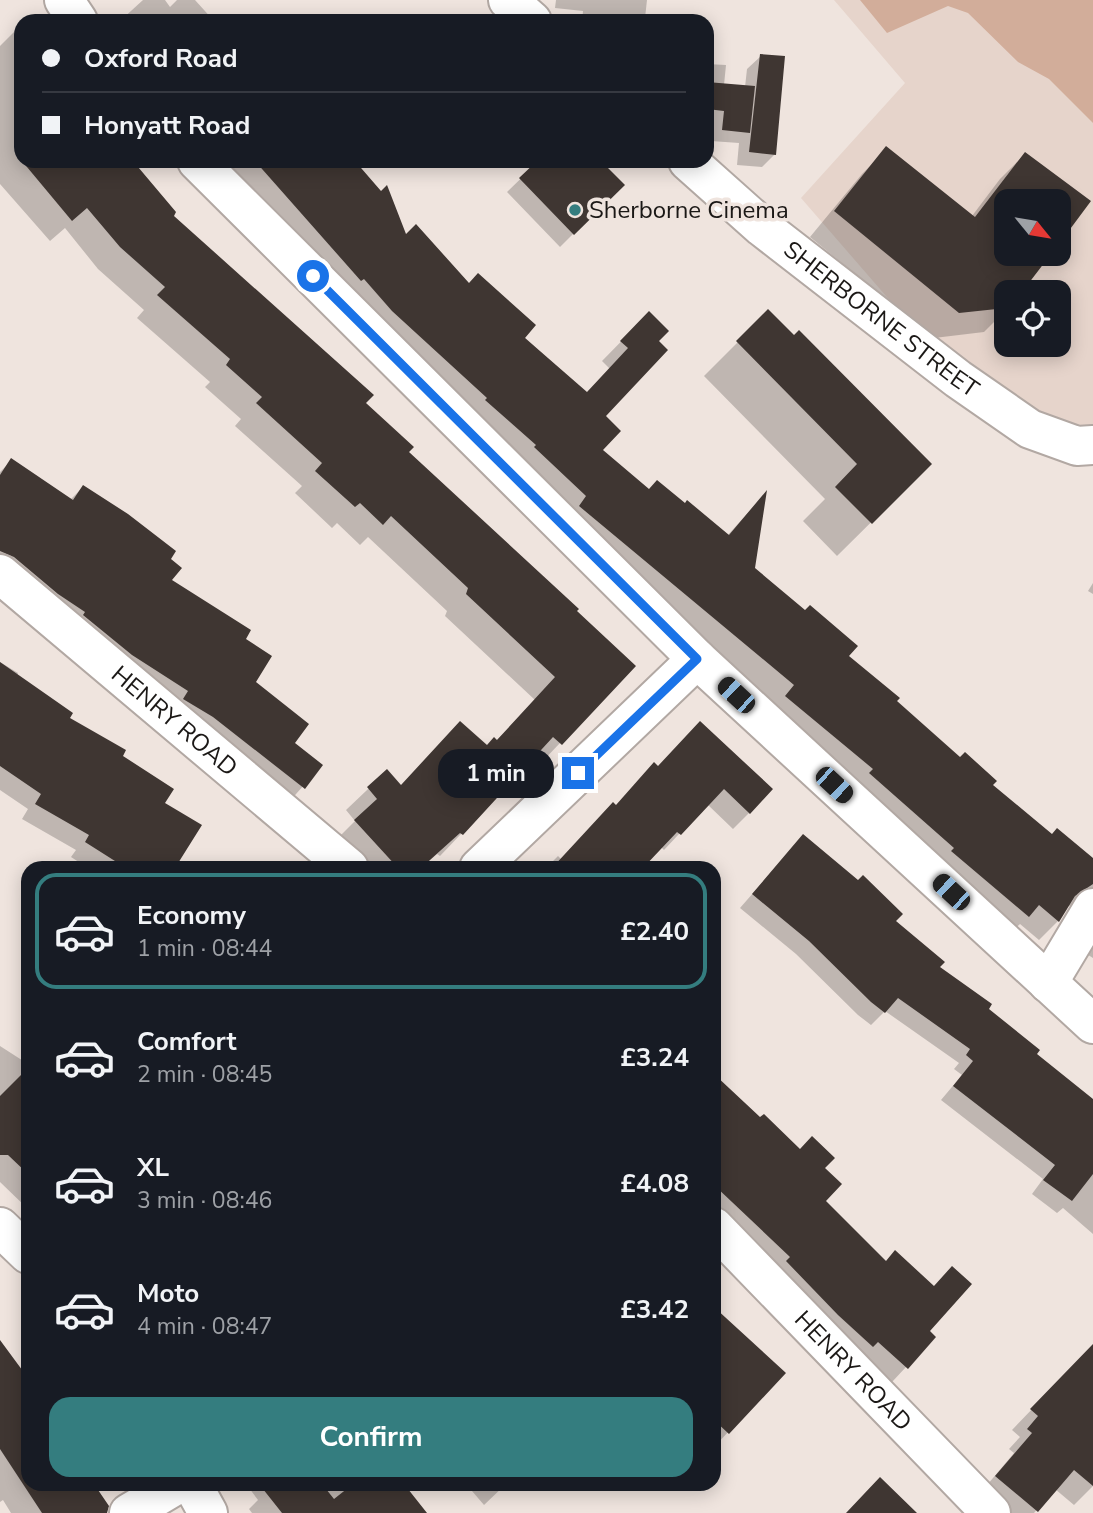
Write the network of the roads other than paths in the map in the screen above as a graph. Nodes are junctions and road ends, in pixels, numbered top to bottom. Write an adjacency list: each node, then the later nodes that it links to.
1 (508, 0): 2 (street)
2 (524, 14)
3 (204, 168): 7 (street)
4 (696, 168): 5 (street, SHERBORNE STREET)
5 (1093, 445)
6 (0, 573): 8 (street, HENRY ROAD)
7 (697, 659): 9 (street); 11 (street)
8 (341, 861)
9 (486, 861)
10 (1093, 908): 11 (street)
11 (1048, 982): 12 (street)
12 (1093, 1024)
13 (0, 1227): 15 (street)
14 (721, 1234): 20 (street, HENRY ROAD)
15 (21, 1247)
16 (166, 1491): 18 (street)
17 (196, 1491): 19 (street)
18 (129, 1513)
19 (208, 1513)
20 (990, 1513)

